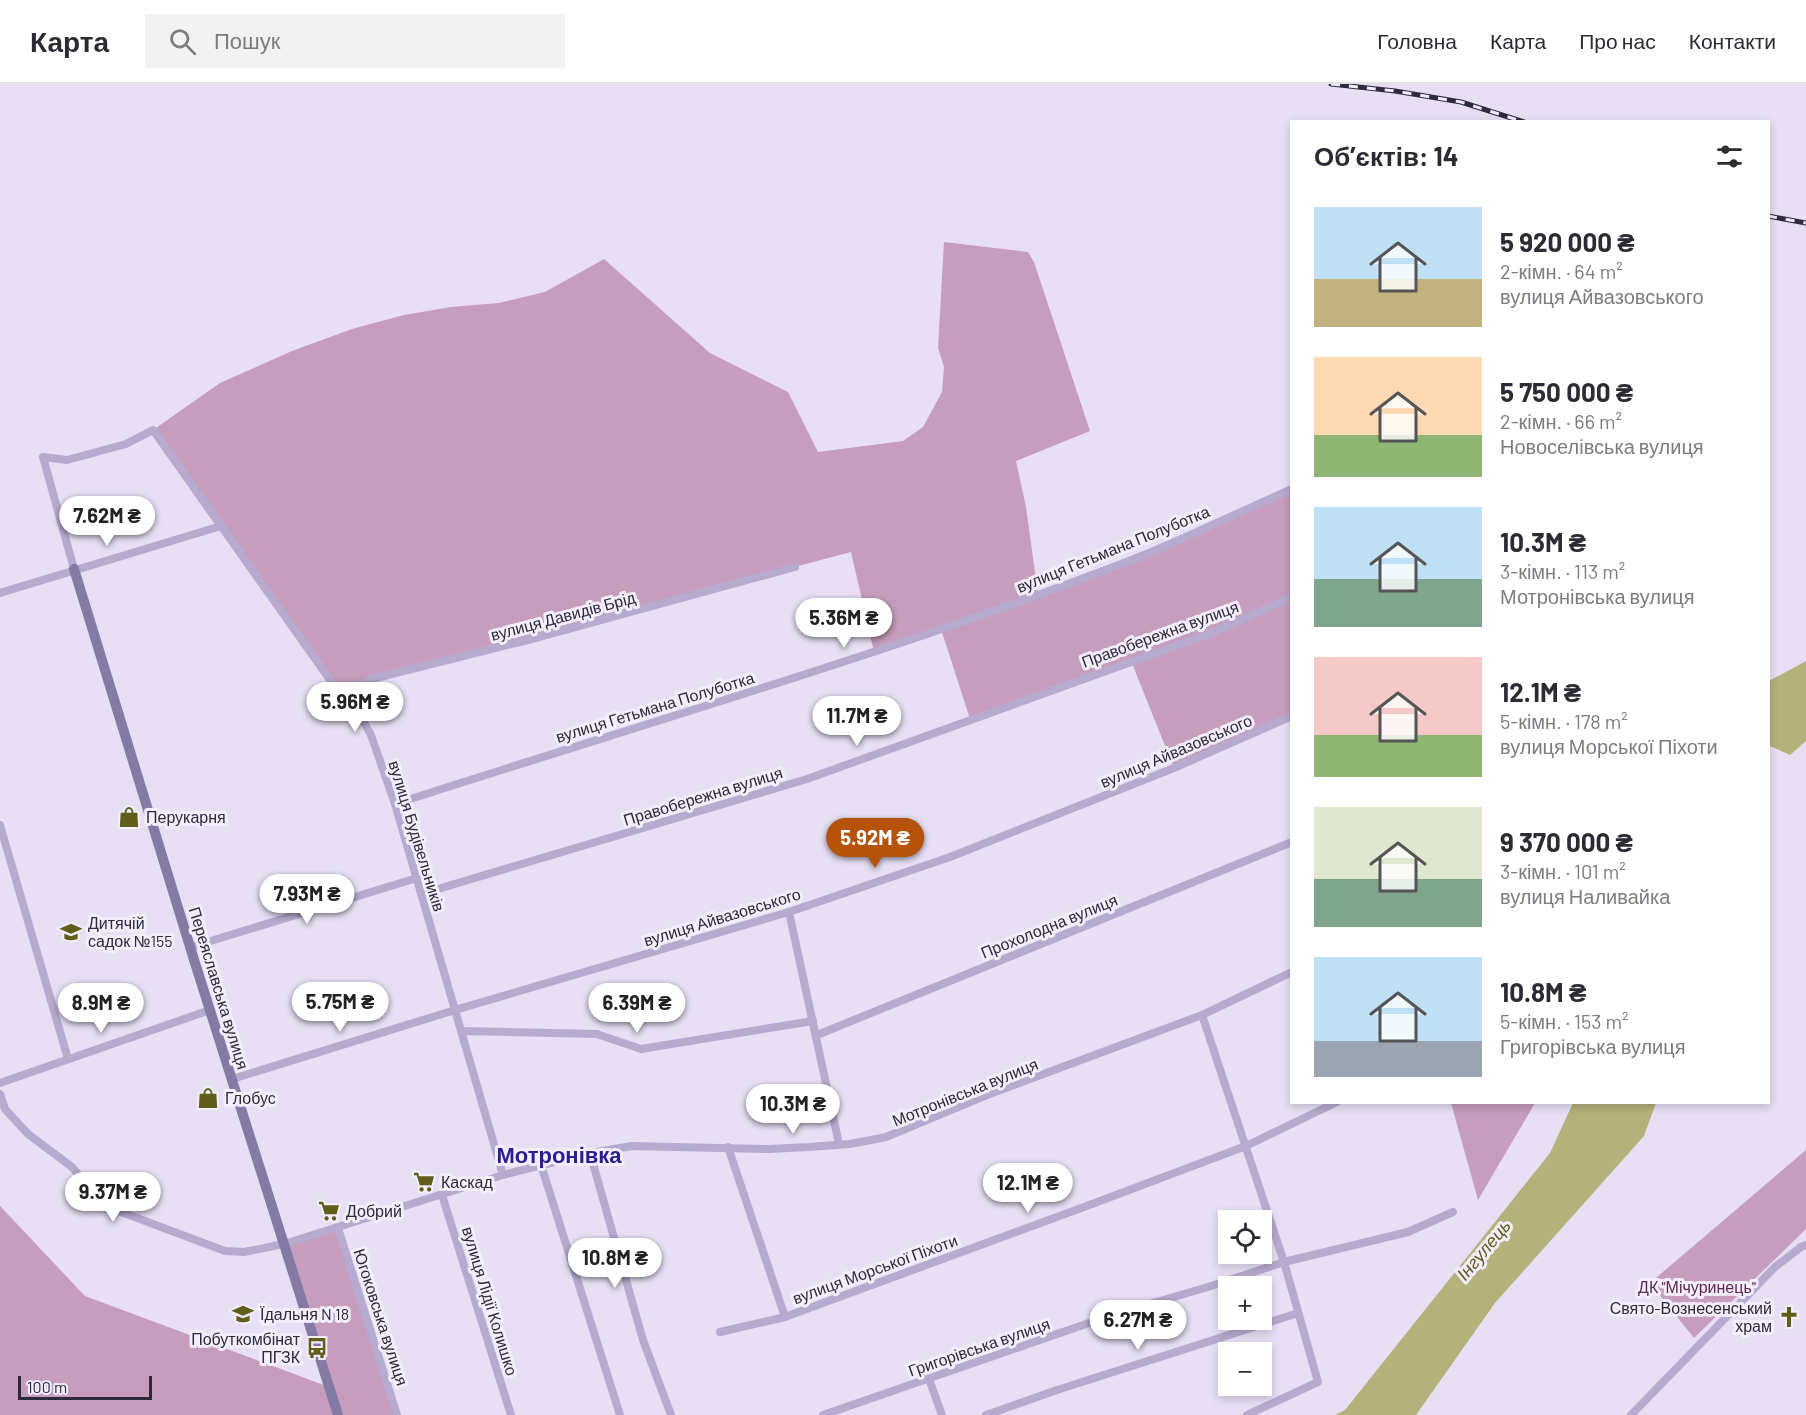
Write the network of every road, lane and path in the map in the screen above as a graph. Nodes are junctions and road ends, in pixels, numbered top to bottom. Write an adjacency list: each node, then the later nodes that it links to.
1 (1290, 490): 9 (street, вулиця Гетьмана Полуботка)
2 (221, 526): 4 (street); 4 (street, вулиця Будівельників); 7 (street, вулиця Будівельників)
3 (795, 567): 7 (street, вулиця Давидів Брід)
4 (74, 569): 5 (street); 15 (street, Переяславська вулиця)
5 (0, 593)
6 (1290, 598): 13 (street, Правобережна вулиця)
7 (340, 694): 9 (street, вулиця Будівельників)
8 (1290, 717): 14 (street, вулиця Айвазовського)
9 (395, 804): 12 (street, вулиця Будівельників)
10 (0, 825): 23 (street)
11 (1290, 843): 22 (street, Прохолодна вулиця)
12 (417, 878): 13 (street, вулиця Будівельників); 15 (street)
13 (421, 894): 18 (street, вулиця Будівельників)
14 (789, 912): 18 (street, вулиця Айвазовського); 20 (street)
15 (191, 947): 17 (street, Переяславська вулиця)
16 (1290, 973): 19 (street, Мотронівська вулиця)
17 (210, 1010): 23 (street); 24 (street, Переяславська вулиця)
18 (455, 1011): 21 (street, вулиця Будівельників); 24 (street, вулиця Айвазовського)
19 (1202, 1015): 28 (street, Мотронівська вулиця); 29 (street)
20 (813, 1021): 21 (street); 22 (street)
21 (461, 1031): 33 (street, вулиця Будівельників)
22 (817, 1035): 28 (street)
23 (69, 1059): 25 (street)
24 (232, 1079): 37 (street, Переяславська вулиця)
25 (0, 1083)
26 (0, 1094): 37 (street, Мотронівська вулиця)
27 (1333, 1104): 29 (street, вулиця Морської Піхоти)
28 (839, 1144): 30 (street, Мотронівська вулиця)
29 (1246, 1146): 39 (street); 41 (street, вулиця Морської Піхоти)
30 (728, 1147): 31 (street, Мотронівська вулиця); 41 (street)
31 (590, 1153): 32 (street, Мотронівська вулиця); 48 (street)
32 (541, 1165): 33 (street, Мотронівська вулиця); 47 (street)
33 (503, 1175): 34 (street, Мотронівська вулиця)
34 (442, 1195): 36 (street, Мотронівська вулиця); 46 (street, вулиця Лідії Колишко)
35 (1453, 1212): 39 (street, Григорівська вулиця)
36 (338, 1228): 37 (street, Мотронівська вулиця); 45 (street, Югоковська вулиця)
37 (284, 1244): 44 (street, Переяславська вулиця)
38 (1806, 1245): 53 (street)
39 (1284, 1262): 40 (street); 43 (street, Григорівська вулиця)
40 (1298, 1314): 51 (street); 52 (street)
41 (784, 1317): 42 (street, вулиця Морської Піхоти)
42 (720, 1332)
43 (929, 1379): 49 (street, Григорівська вулиця); 50 (street)
44 (338, 1415)
45 (398, 1415)
46 (511, 1415)
47 (620, 1415)
48 (671, 1415)
49 (823, 1415)
50 (942, 1415)
51 (986, 1415)
52 (1247, 1415)
53 (1631, 1415)

